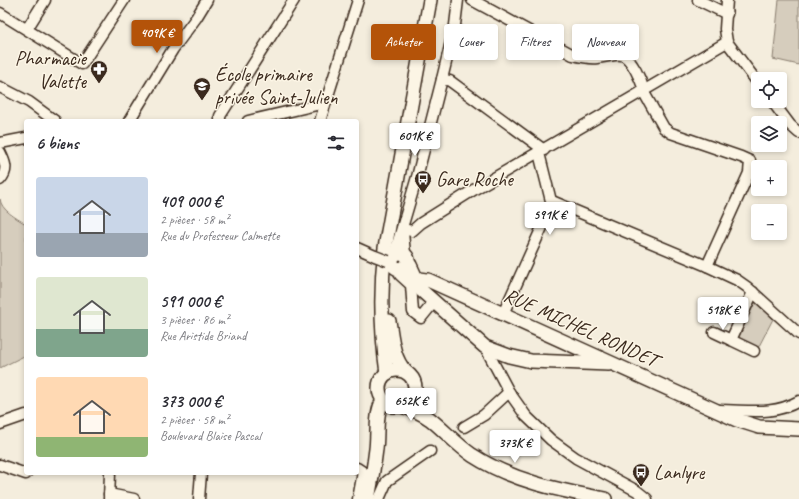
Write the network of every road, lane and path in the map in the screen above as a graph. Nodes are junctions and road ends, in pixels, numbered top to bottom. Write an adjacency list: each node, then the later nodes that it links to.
1 (45, 0): 13 (street)
2 (124, 0): 13 (street)
3 (207, 0): 22 (street)
4 (294, 0): 23 (street)
5 (358, 0): 19 (street)
6 (459, 0): 16 (street)
7 (472, 0): 18 (street)
8 (698, 0): 12 (street)
9 (727, 0): 12 (street)
10 (430, 4): 40 (main road)
11 (0, 13): 13 (street)
12 (727, 14): 14 (street)
13 (26, 29)
14 (727, 42): 15 (street); 18 (street)
15 (751, 74)
16 (445, 79): 29 (street); 33 (street)
17 (0, 87): 21 (street)
18 (643, 91): 29 (street); 36 (street)
19 (325, 103): 24 (street); 25 (street)
20 (777, 108): 26 (street)
21 (52, 119)
22 (131, 119)
23 (220, 119)
24 (257, 119)
25 (321, 119)
26 (799, 133)
27 (24, 138): 28 (street)
28 (0, 143)
29 (541, 151): 32 (street); 33 (street)
30 (0, 152): 31 (street)
31 (0, 180)
32 (552, 201): 36 (street); 41 (street)
33 (402, 229): 35 (street)
34 (359, 249): 35 (street, bridge)
35 (400, 262): 37 (main road); 39 (street)
36 (707, 266): 38 (street)
37 (422, 279): 39 (main road); 41 (main road, RUE MICHEL RONDET)
38 (753, 292): 43 (street); 44 (street)
39 (434, 302): 45 (main road)
40 (382, 303): 48 (main road); 49 (main road)
41 (503, 314): 47 (main road, RUE MICHEL RONDET)
42 (714, 332): 44 (street)
43 (799, 334)
44 (731, 340): 46 (street)
45 (485, 347): 47 (main road); 51 (street)
46 (754, 351)
47 (616, 365): 55 (main road, RUE MICHEL RONDET)
48 (405, 371): 49 (main road); 50 (main road)
49 (387, 373): 52 (main road)
50 (415, 392): 54 (main road); 57 (main road)
51 (509, 392): 59 (street); 75 (street)
52 (384, 400): 54 (main road); 71 (main road)
53 (799, 400): 55 (street)
54 (399, 406): 57 (main road); 72 (main road)
55 (718, 410): 60 (main road, RUE MICHEL RONDET)
56 (24, 416): 58 (street)
57 (429, 418): 74 (main road)
58 (0, 424)
59 (464, 427)
60 (799, 429)
61 (430, 451): 73 (street)
62 (0, 465): 64 (street)
63 (359, 469): 70 (street)
64 (24, 473)
65 (110, 475): 67 (street)
66 (201, 475): 69 (street)
67 (109, 496): 68 (street)
68 (134, 499)
69 (199, 499)
70 (358, 499)
71 (368, 499)
72 (373, 499)
73 (379, 499)
74 (605, 499)
75 (647, 499)

